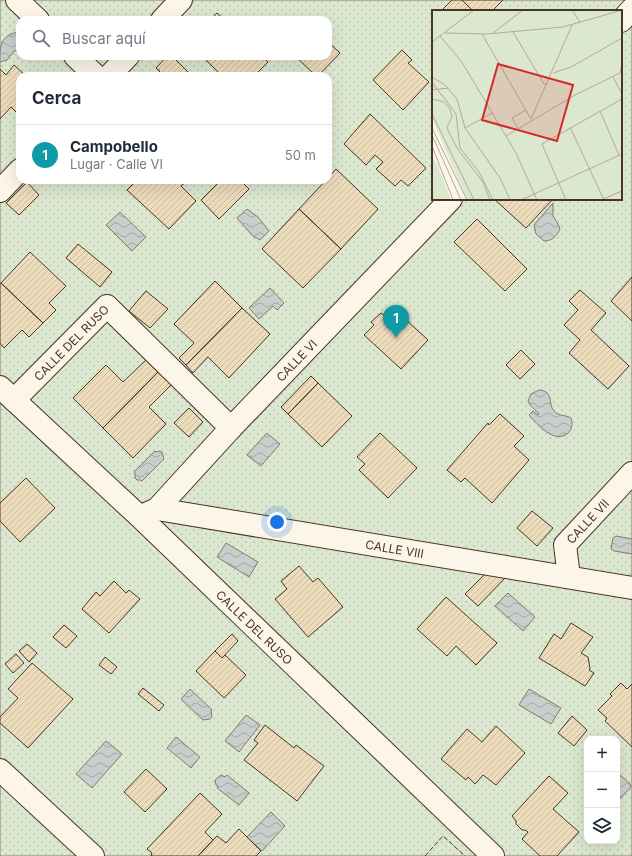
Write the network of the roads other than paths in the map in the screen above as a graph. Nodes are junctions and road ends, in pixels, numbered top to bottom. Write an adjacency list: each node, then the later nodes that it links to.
1 (17, 0): 4 (street)
2 (181, 0): 5 (street)
3 (632, 9): 6 (street)
4 (34, 16)
5 (166, 16)
6 (622, 20)
7 (79, 60): 9 (street)
8 (124, 60): 10 (street)
9 (92, 72)
10 (112, 72)
11 (16, 174): 12 (street)
12 (0, 191)
13 (450, 200): 15 (street, CALLE VI)
14 (7, 394): 15 (street, CALLE DEL RUSO); 17 (street, CALLE DEL RUSO)
15 (232, 428): 17 (street, CALLE VI)
16 (632, 472): 18 (street, CALLE VII)
17 (148, 513): 18 (street, CALLE VIII); 22 (street, CALLE DEL RUSO)
18 (568, 577): 19 (street, CALLE VIII)
19 (632, 588)
20 (0, 770): 21 (street)
21 (93, 856)
22 (493, 856)

